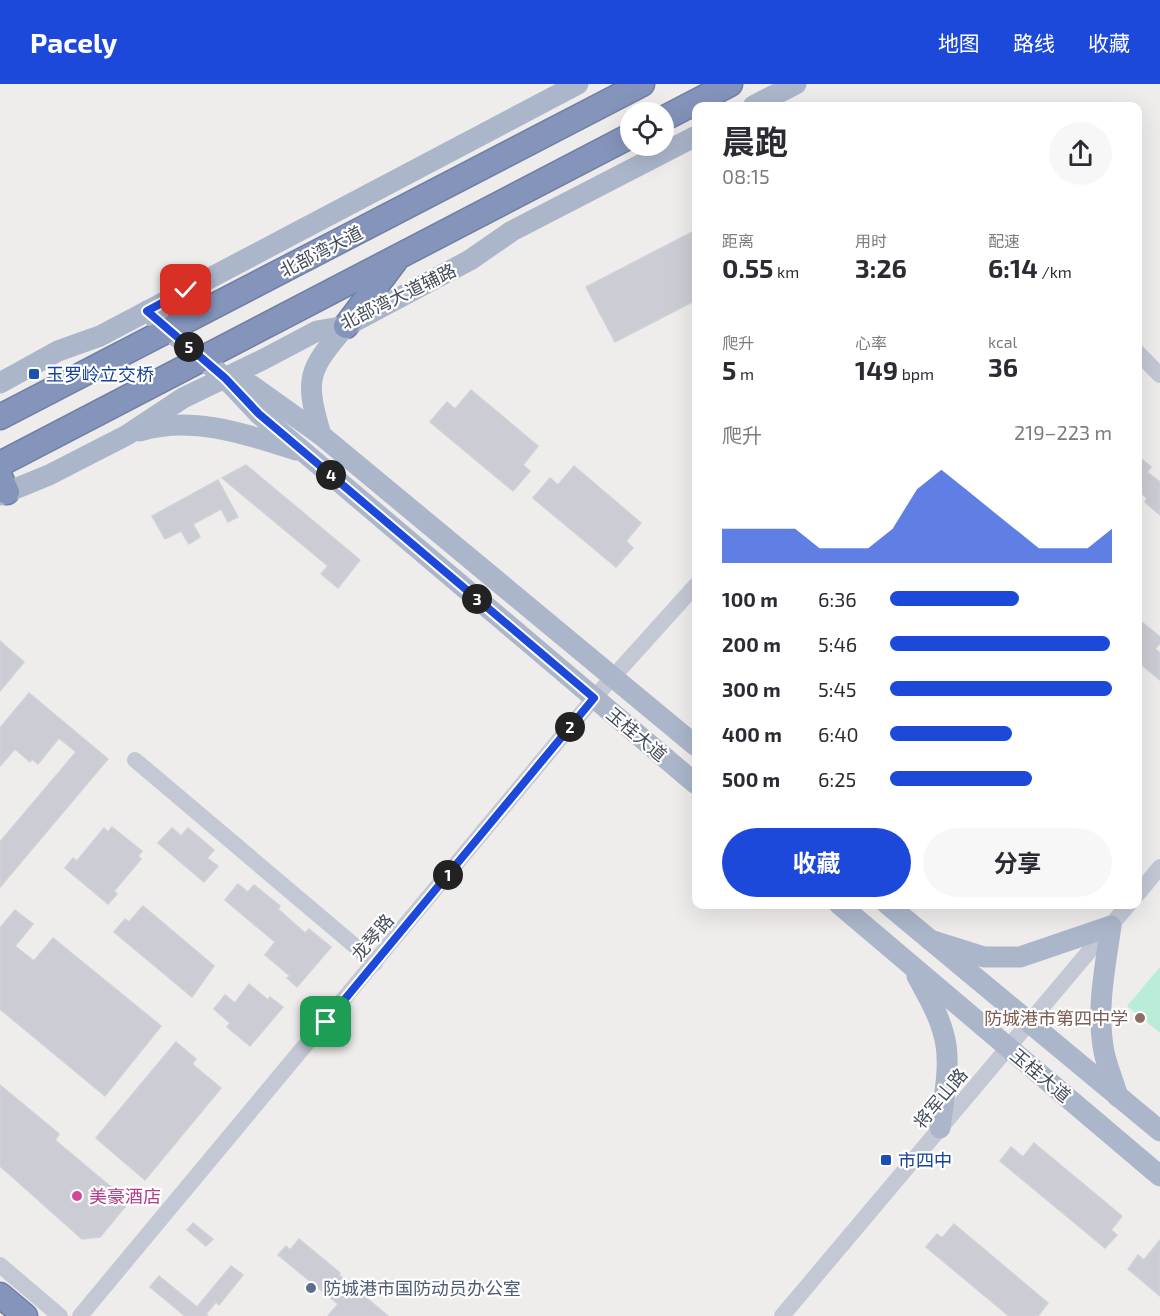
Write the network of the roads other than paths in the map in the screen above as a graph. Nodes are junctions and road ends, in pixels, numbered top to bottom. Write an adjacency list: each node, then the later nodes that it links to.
1 (578, 84): 12 (main road)
2 (642, 84): 14 (highway, 北部湾大道)
3 (730, 84): 5 (highway)
4 (796, 84): 6 (main road)
5 (696, 102)
6 (761, 102)
7 (692, 104): 8 (highway)
8 (674, 113)
9 (692, 138): 13 (main road, 北部湾大道辅路)
10 (620, 141): 11 (highway)
11 (398, 257): 13 (highway); 16 (highway)
12 (147, 311): 14 (main road, 玉桂大道); 19 (main road)
13 (346, 326): 18 (main road, 北部湾大道辅路); 22 (main road)
14 (168, 330): 16 (main road, 玉桂大道); 20 (highway, 北部湾大道)
15 (1142, 357): 17 (street)
16 (202, 359): 18 (main road, 玉桂大道); 24 (highway)
17 (1160, 375)
18 (225, 378): 21 (main road, 北部湾大道辅路); 22 (main road, 玉桂大道); 23 (main road, 玉桂大道)
19 (0, 383)
20 (0, 417)
21 (127, 435): 23 (main road); 25 (main road, 北部湾大道辅路)
22 (321, 435): 23 (main road); 27 (main road, 玉桂大道)
23 (305, 453): 28 (main road, 玉桂大道)
24 (0, 464)
25 (2, 488)
26 (692, 589): 27 (street, 龙琴路)
27 (612, 676): 28 (street, 龙琴路); 29 (main road, 玉桂大道)
28 (594, 698): 31 (main road, 玉桂大道); 39 (street, 龙琴路)
29 (692, 743)
30 (135, 760): 39 (street)
31 (692, 781)
32 (1160, 867): 33 (street)
33 (1142, 889)
34 (845, 909): 40 (main road, 玉桂大道)
35 (893, 909): 38 (main road, 玉桂大道)
36 (1125, 909): 37 (street, 将军山路)
37 (1111, 926): 38 (main road); 41 (street, 将军山路); 43 (main road)
38 (930, 940): 41 (main road, 玉桂大道)
39 (375, 963): 51 (street, 龙琴路)
40 (911, 965): 42 (main road, 玉桂大道); 44 (main road)
41 (1029, 1023): 42 (street, 将军山路); 43 (main road, 玉桂大道)
42 (1009, 1047): 44 (street, 将军山路); 46 (main road, 玉桂大道)
43 (1119, 1097): 45 (main road, 玉桂大道)
44 (940, 1128): 52 (street, 将军山路)
45 (1160, 1131)
46 (1160, 1176)
47 (0, 1265): 50 (street)
48 (0, 1295): 49 (highway)
49 (25, 1316)
50 (60, 1316)
51 (80, 1316)
52 (782, 1316)

